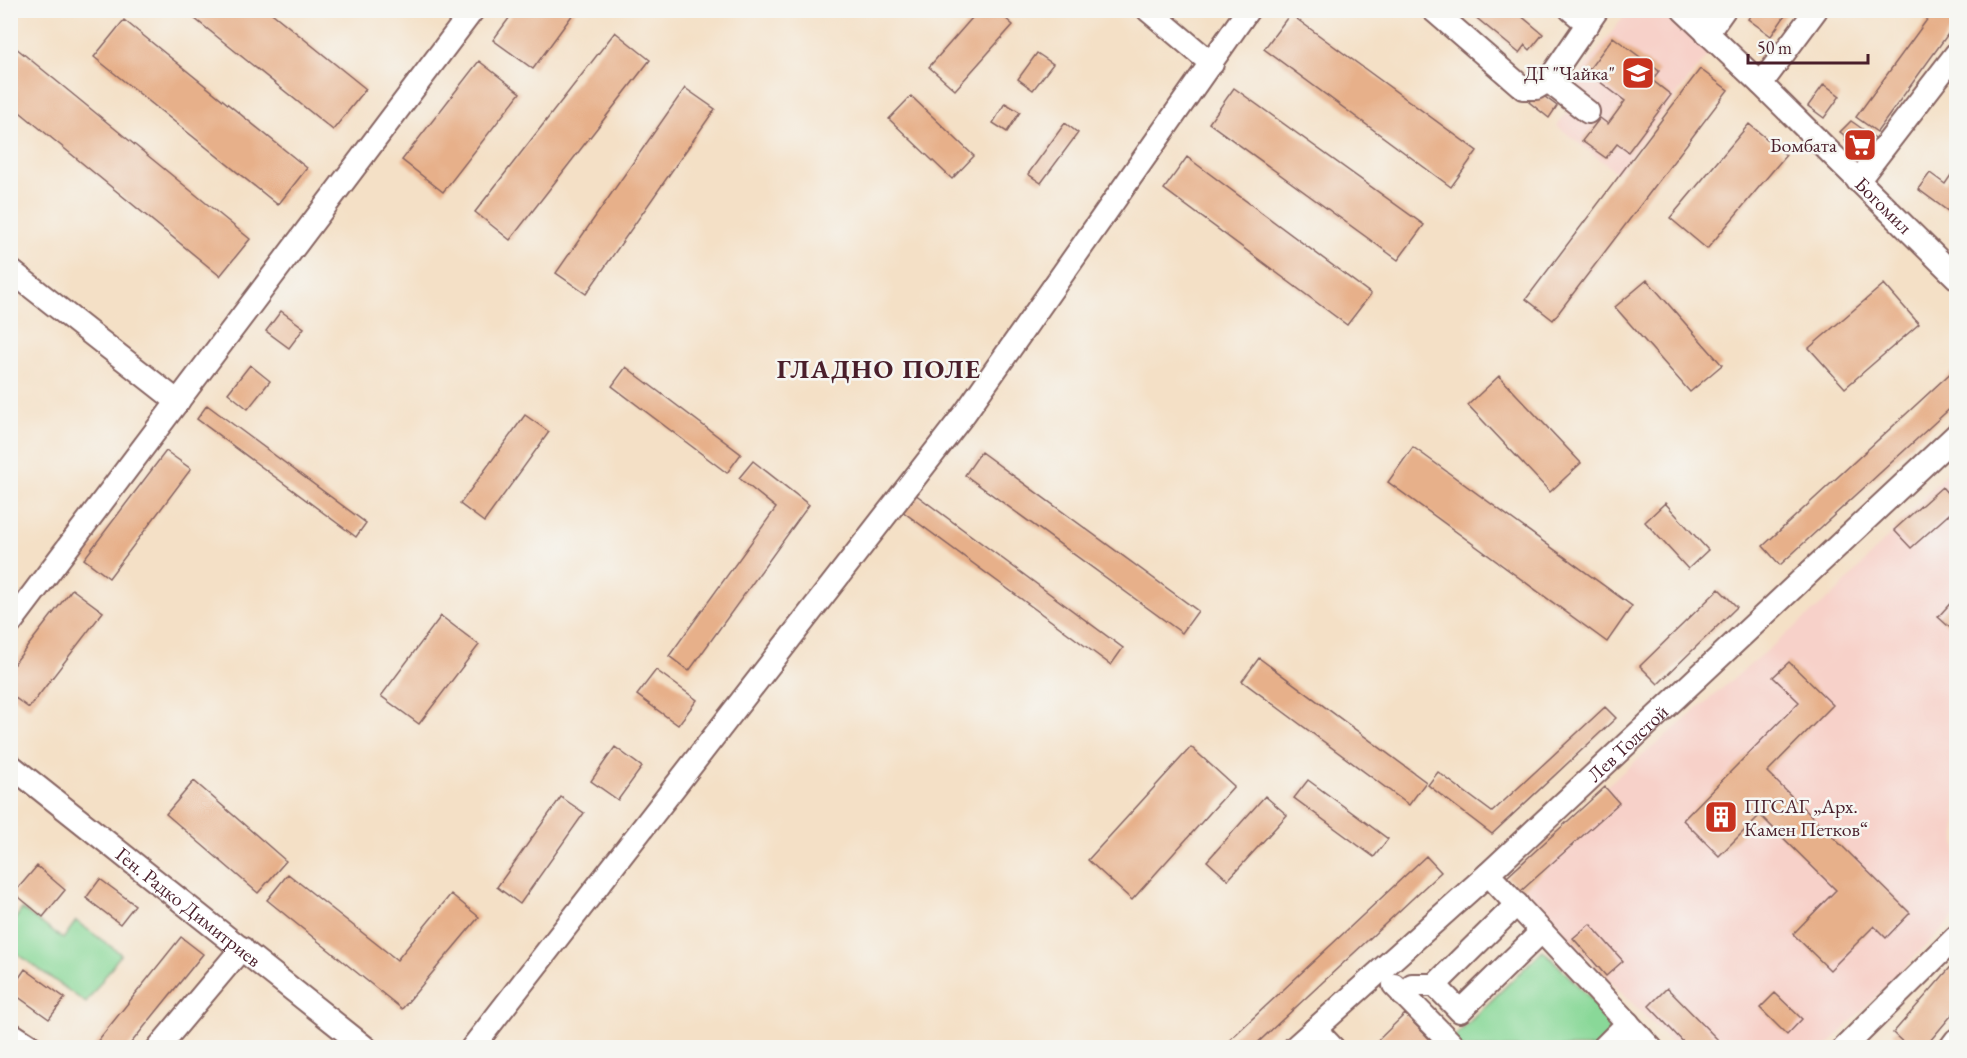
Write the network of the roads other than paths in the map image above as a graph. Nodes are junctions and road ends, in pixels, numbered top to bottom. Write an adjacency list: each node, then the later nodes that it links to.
1 (473, 10): 18 (street)
2 (1148, 10): 11 (street)
3 (1248, 10): 11 (street)
4 (1433, 10): 12 (street)
5 (1683, 10): 9 (street, Богомил)
6 (1724, 10): 9 (street)
7 (1816, 10): 13 (street)
8 (1585, 15): 12 (street)
9 (1707, 34): 13 (street, Богомил)
10 (1956, 54): 15 (street)
11 (1212, 64): 38 (street)
12 (1548, 81): 14 (street)
13 (1761, 84): 15 (street, Богомил)
14 (1588, 112)
15 (1858, 181): 17 (street, Богомил)
16 (10, 270): 18 (street)
17 (1956, 277)
18 (178, 402): 20 (street)
19 (1956, 435): 22 (street, Лев Толстой)
20 (10, 624)
21 (12, 768): 26 (street, Ген. Радко Димитриев)
22 (1488, 874): 23 (street); 27 (street, Лев Толстой)
23 (1517, 904): 24 (street); 28 (street)
24 (1542, 931): 28 (street); 30 (street)
25 (1956, 937): 34 (street)
26 (242, 948): 36 (street); 37 (street, Ген. Радко Димитриев)
27 (1380, 971): 29 (street); 31 (street, Лев Толстой)
28 (1435, 985): 29 (street)
29 (1403, 994): 41 (street)
30 (1628, 1023): 42 (street); 43 (street)
31 (1315, 1029): 39 (street, Лев Толстой); 40 (street)
32 (10, 1033): 35 (street)
33 (1956, 1040): 44 (street)
34 (1850, 1046)
35 (33, 1047)
36 (158, 1047)
37 (366, 1047)
38 (472, 1047)
39 (1294, 1047)
40 (1333, 1047)
41 (1456, 1047)
42 (1603, 1047)
43 (1651, 1047)
44 (1950, 1047)

